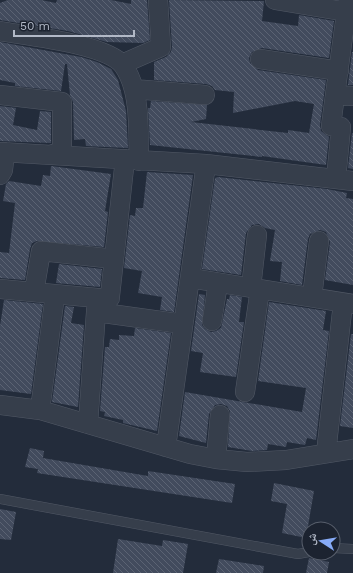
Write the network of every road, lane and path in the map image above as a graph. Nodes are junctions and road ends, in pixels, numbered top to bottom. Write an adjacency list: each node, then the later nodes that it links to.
1 (158, 0): 6 (street)
2 (275, 0): 3 (street)
3 (348, 6): 7 (street)
4 (0, 31): 6 (street)
5 (260, 59): 7 (street)
6 (122, 64): 8 (street)
7 (339, 71): 10 (street)
8 (134, 89): 11 (street); 14 (street)
9 (0, 95): 13 (street)
10 (344, 95): 17 (street)
11 (206, 96)
12 (3, 152): 13 (street); 16 (street)
13 (51, 155): 14 (street)
14 (132, 160): 15 (street); 20 (street)
15 (206, 164): 17 (street); 21 (street)
16 (0, 175)
17 (344, 180)
18 (257, 235): 23 (street)
19 (319, 241): 27 (street)
20 (114, 259): 25 (street); 29 (street)
21 (190, 278): 22 (street); 31 (street)
22 (218, 283): 23 (street); 30 (street)
23 (255, 288): 27 (street); 32 (street)
24 (0, 289): 25 (street)
25 (34, 292): 26 (street)
26 (55, 295): 29 (street); 34 (street)
27 (312, 297): 28 (street)
28 (348, 304): 39 (street)
29 (96, 305): 31 (street); 36 (street)
30 (212, 321)
31 (184, 324): 37 (street)
32 (246, 392)
33 (0, 405): 34 (street)
34 (40, 410): 36 (street)
35 (220, 415): 40 (street)
36 (88, 424): 37 (street)
37 (166, 447): 40 (street)
38 (353, 449): 39 (street)
39 (326, 453): 40 (street)
40 (216, 460)
41 (0, 499): 44 (lane)
42 (341, 548): 43 (lane)
43 (353, 549)
44 (301, 553)

